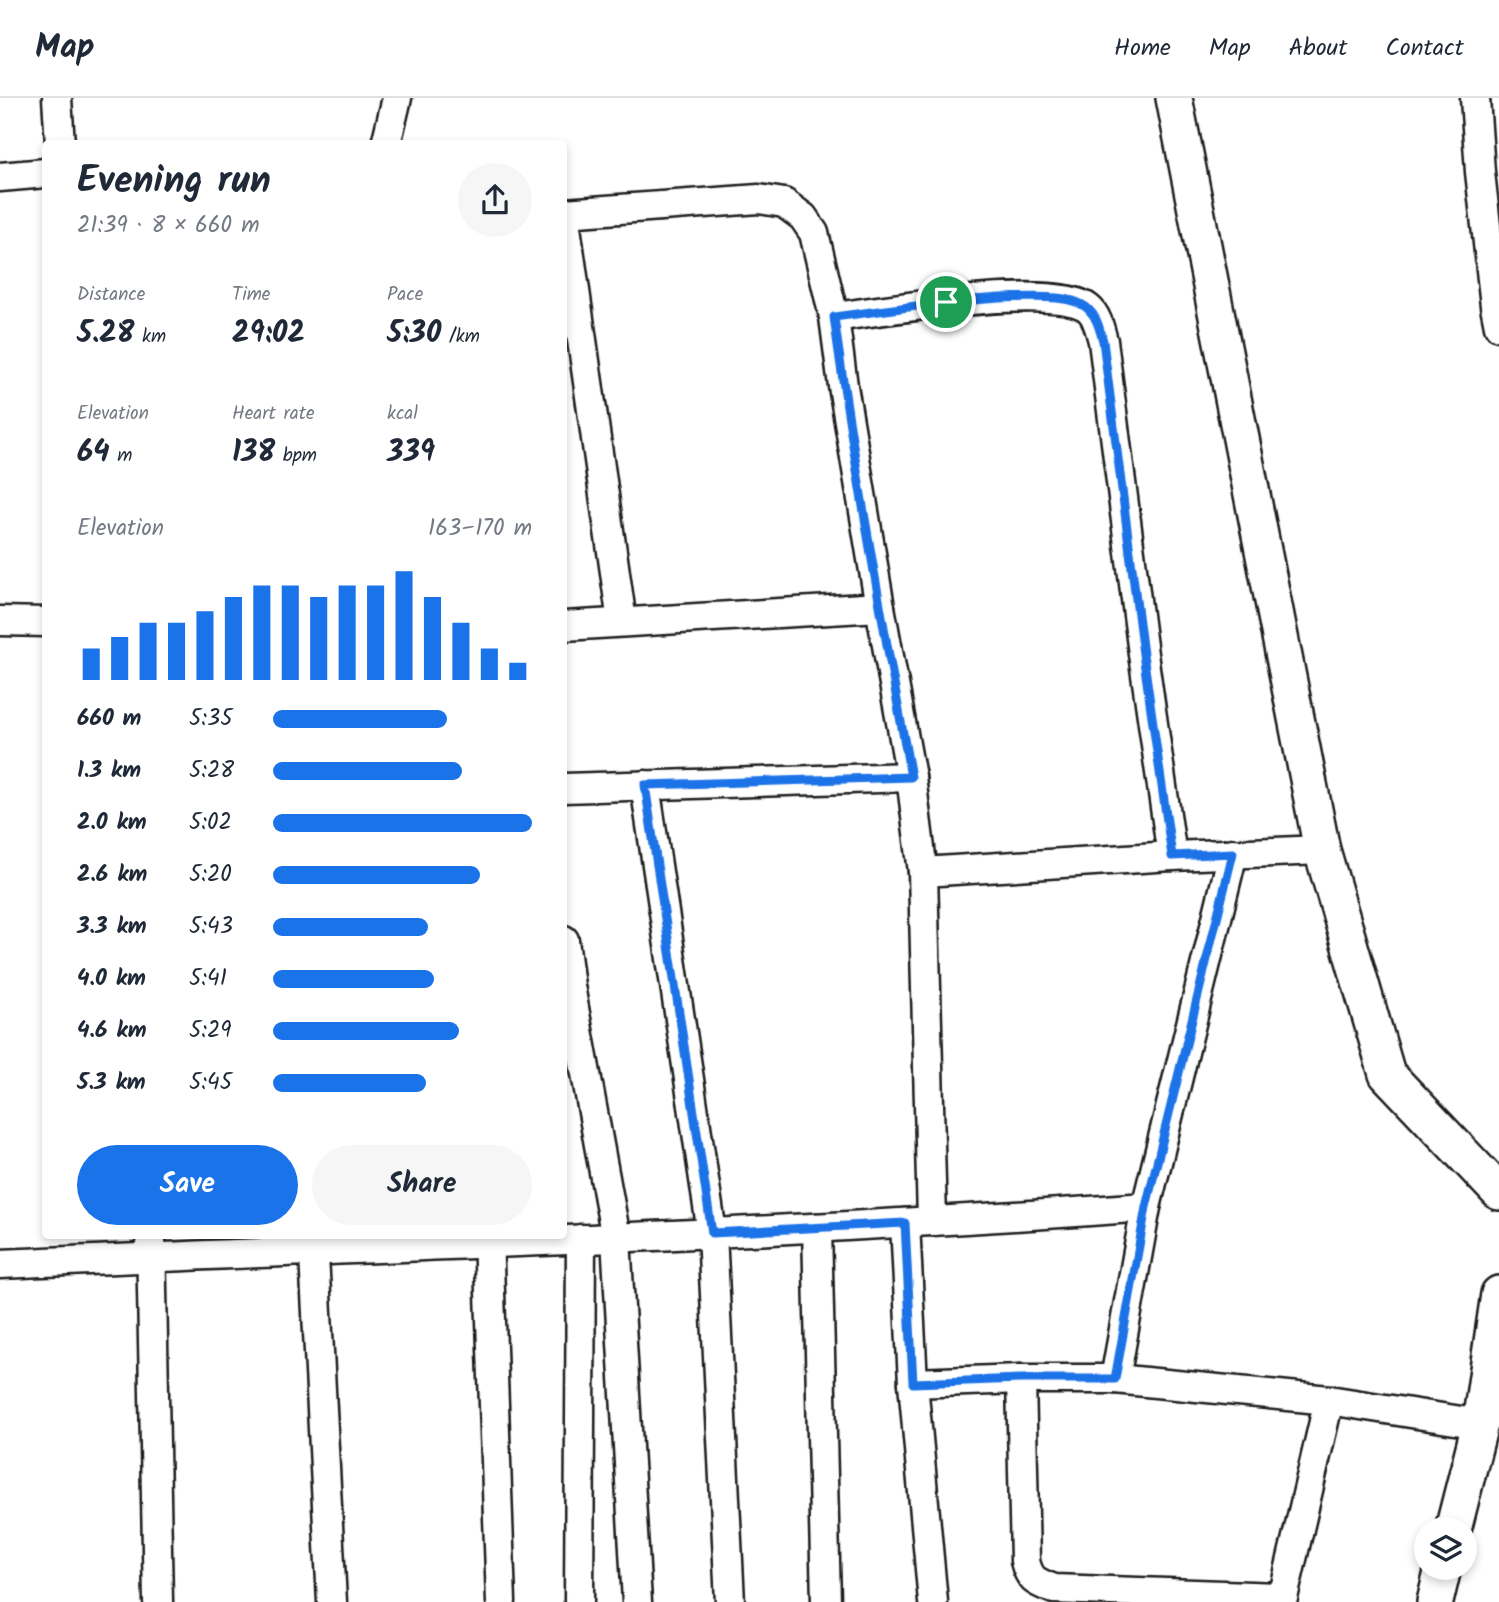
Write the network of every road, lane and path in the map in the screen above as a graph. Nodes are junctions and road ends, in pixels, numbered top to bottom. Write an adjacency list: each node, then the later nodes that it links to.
1 (57, 98): 5 (street)
2 (397, 98): 6 (street)
3 (1174, 98): 21 (street)
4 (1475, 98): 12 (street)
5 (60, 140)
6 (387, 140)
7 (42, 173): 8 (street)
8 (0, 177)
9 (567, 213): 11 (street)
10 (567, 234): 16 (street)
11 (834, 317): 13 (street); 23 (street)
12 (1499, 326)
13 (880, 607): 16 (street); 18 (street)
14 (0, 621): 15 (street)
15 (42, 622)
16 (622, 622): 17 (street)
17 (567, 626)
18 (911, 777): 19 (street); 24 (street)
19 (645, 785): 20 (street); 30 (street)
20 (567, 788)
21 (1322, 850): 22 (street); 26 (street)
22 (1233, 853): 23 (street); 27 (street)
23 (1172, 856): 24 (street)
24 (923, 872): 28 (street)
25 (567, 963): 31 (street)
26 (1499, 1192)
27 (1146, 1207): 28 (street); 39 (street)
28 (919, 1222): 29 (street); 40 (street)
29 (817, 1228): 30 (street); 52 (street)
30 (712, 1233): 31 (street); 51 (street)
31 (617, 1238): 33 (street); 50 (street)
32 (488, 1239): 33 (street); 34 (street); 48 (street)
33 (582, 1239): 49 (street)
34 (313, 1243): 35 (street); 47 (street)
35 (151, 1246): 36 (street); 46 (street)
36 (0, 1264)
37 (1499, 1294): 42 (street)
38 (1021, 1379): 39 (street); 40 (street); 45 (street)
39 (1115, 1379): 41 (street)
40 (913, 1383): 53 (street)
41 (1329, 1400): 42 (street); 45 (street)
42 (1479, 1424): 43 (street)
43 (1456, 1517)
44 (1440, 1580): 54 (street)
45 (1282, 1600)
46 (158, 1602)
47 (332, 1602)
48 (501, 1602)
49 (579, 1602)
50 (637, 1602)
51 (730, 1602)
52 (826, 1602)
53 (933, 1602)
54 (1435, 1602)

